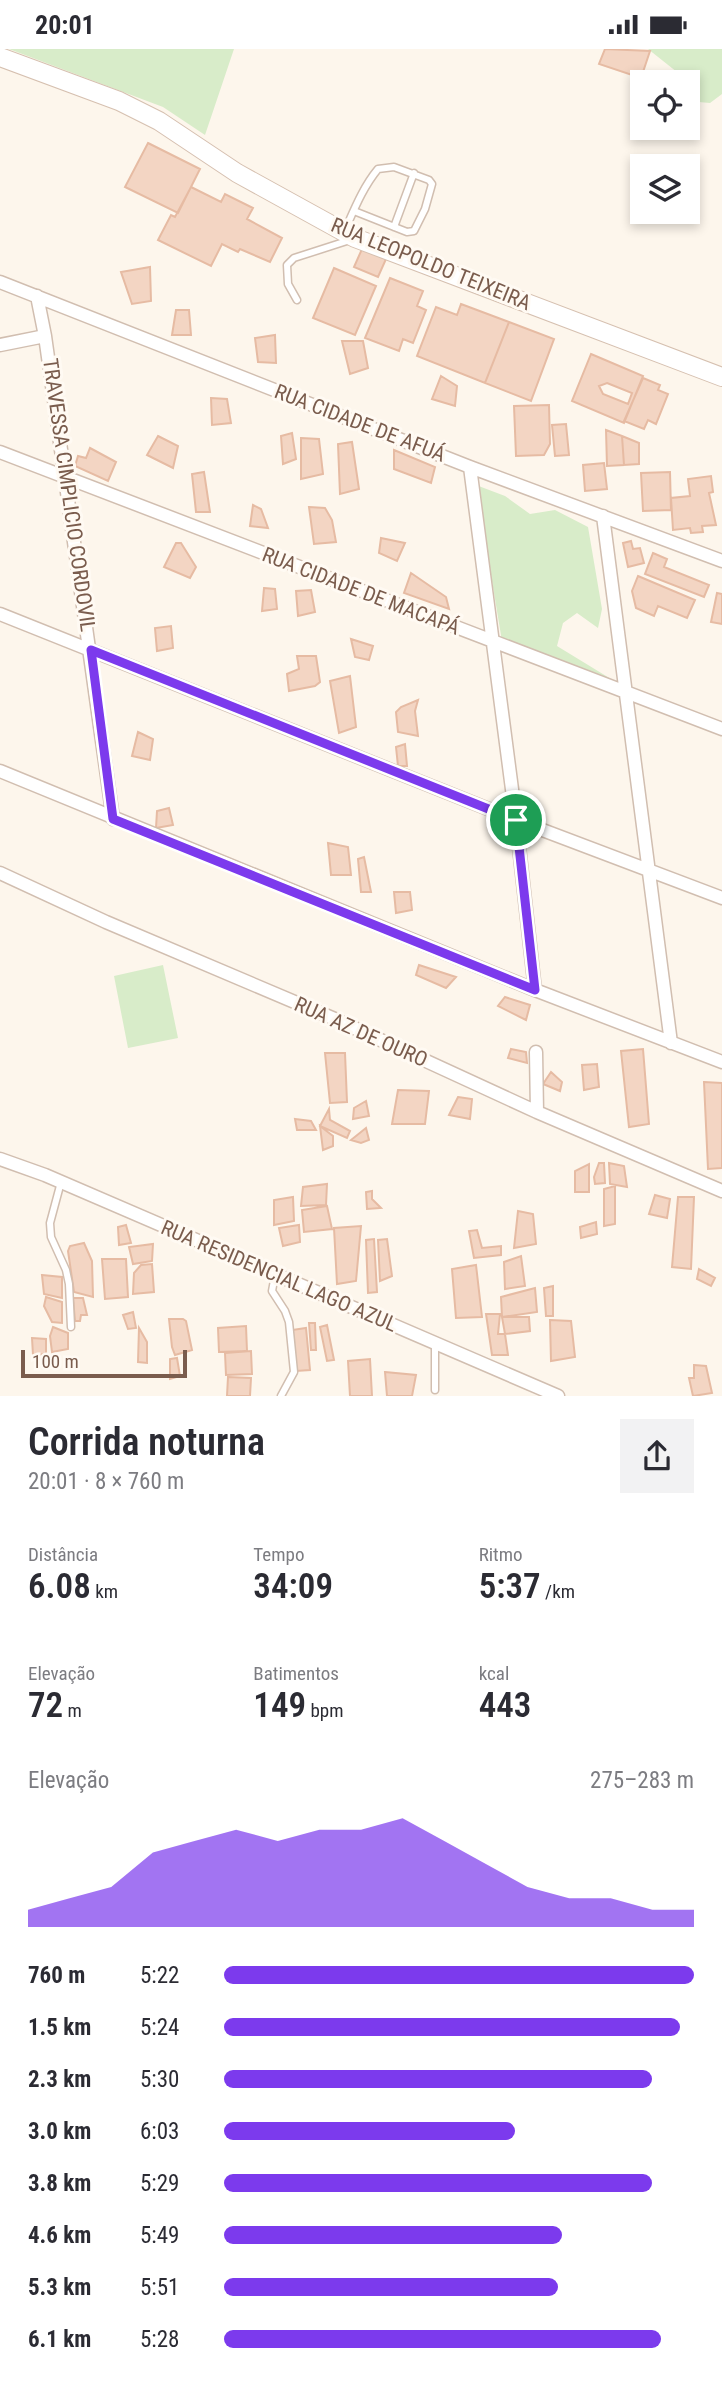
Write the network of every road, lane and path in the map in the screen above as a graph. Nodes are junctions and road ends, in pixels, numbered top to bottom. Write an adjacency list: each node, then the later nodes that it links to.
1 (0, 57): 5 (main road, RUA LEOPOLDO TEIXEIRA)
2 (414, 173): 3 (lane); 4 (lane); 4 (lane)
3 (354, 211): 4 (lane); 5 (lane)
4 (394, 227)
5 (349, 235): 8 (lane); 11 (main road, RUA LEOPOLDO TEIXEIRA)
6 (0, 282): 7 (street, RUA CIDADE DE AFUÁ)
7 (37, 296): 9 (street, TRAVESSA CIMPLICIO CORDOVIL); 13 (street, RUA CIDADE DE AFUÁ)
8 (297, 300)
9 (45, 336): 10 (street); 14 (street, TRAVESSA CIMPLICIO CORDOVIL)
10 (0, 345)
11 (722, 377)
12 (0, 452): 14 (street, RUA CIDADE DE MACAPÁ)
13 (470, 467): 15 (street, RUA CIDADE DE AFUÁ); 18 (street)
14 (66, 475): 18 (street, RUA CIDADE DE MACAPÁ); 19 (street, TRAVESSA CIMPLICIO CORDOVIL)
15 (603, 516): 16 (street, RUA CIDADE DE AFUÁ); 20 (street)
16 (722, 561)
17 (0, 614): 19 (street)
18 (493, 643): 20 (street, RUA CIDADE DE MACAPÁ); 24 (street)
19 (91, 650): 23 (street, TRAVESSA CIMPLICIO CORDOVIL); 24 (street)
20 (626, 691): 21 (street, RUA CIDADE DE MACAPÁ); 25 (street)
21 (722, 729)
22 (0, 771): 23 (street)
23 (113, 819): 28 (street)
24 (516, 820): 25 (street); 28 (street)
25 (647, 869): 27 (street); 29 (street)
26 (0, 873): 32 (street, RUA AZ DE OURO)
27 (722, 898)
28 (535, 990): 29 (street)
29 (671, 1043): 31 (street)
30 (536, 1052): 32 (street)
31 (722, 1062)
32 (537, 1112): 35 (street, RUA AZ DE OURO)
33 (0, 1159): 34 (street, RUA RESIDENCIAL LAGO AZUL)
34 (61, 1182): 36 (street, RUA RESIDENCIAL LAGO AZUL); 37 (lane)
35 (722, 1191)
36 (275, 1275): 38 (street, RUA RESIDENCIAL LAGO AZUL); 40 (lane)
37 (71, 1327)
38 (435, 1343): 39 (lane); 41 (street, RUA RESIDENCIAL LAGO AZUL)
39 (435, 1390)
40 (281, 1396)
41 (558, 1396)

